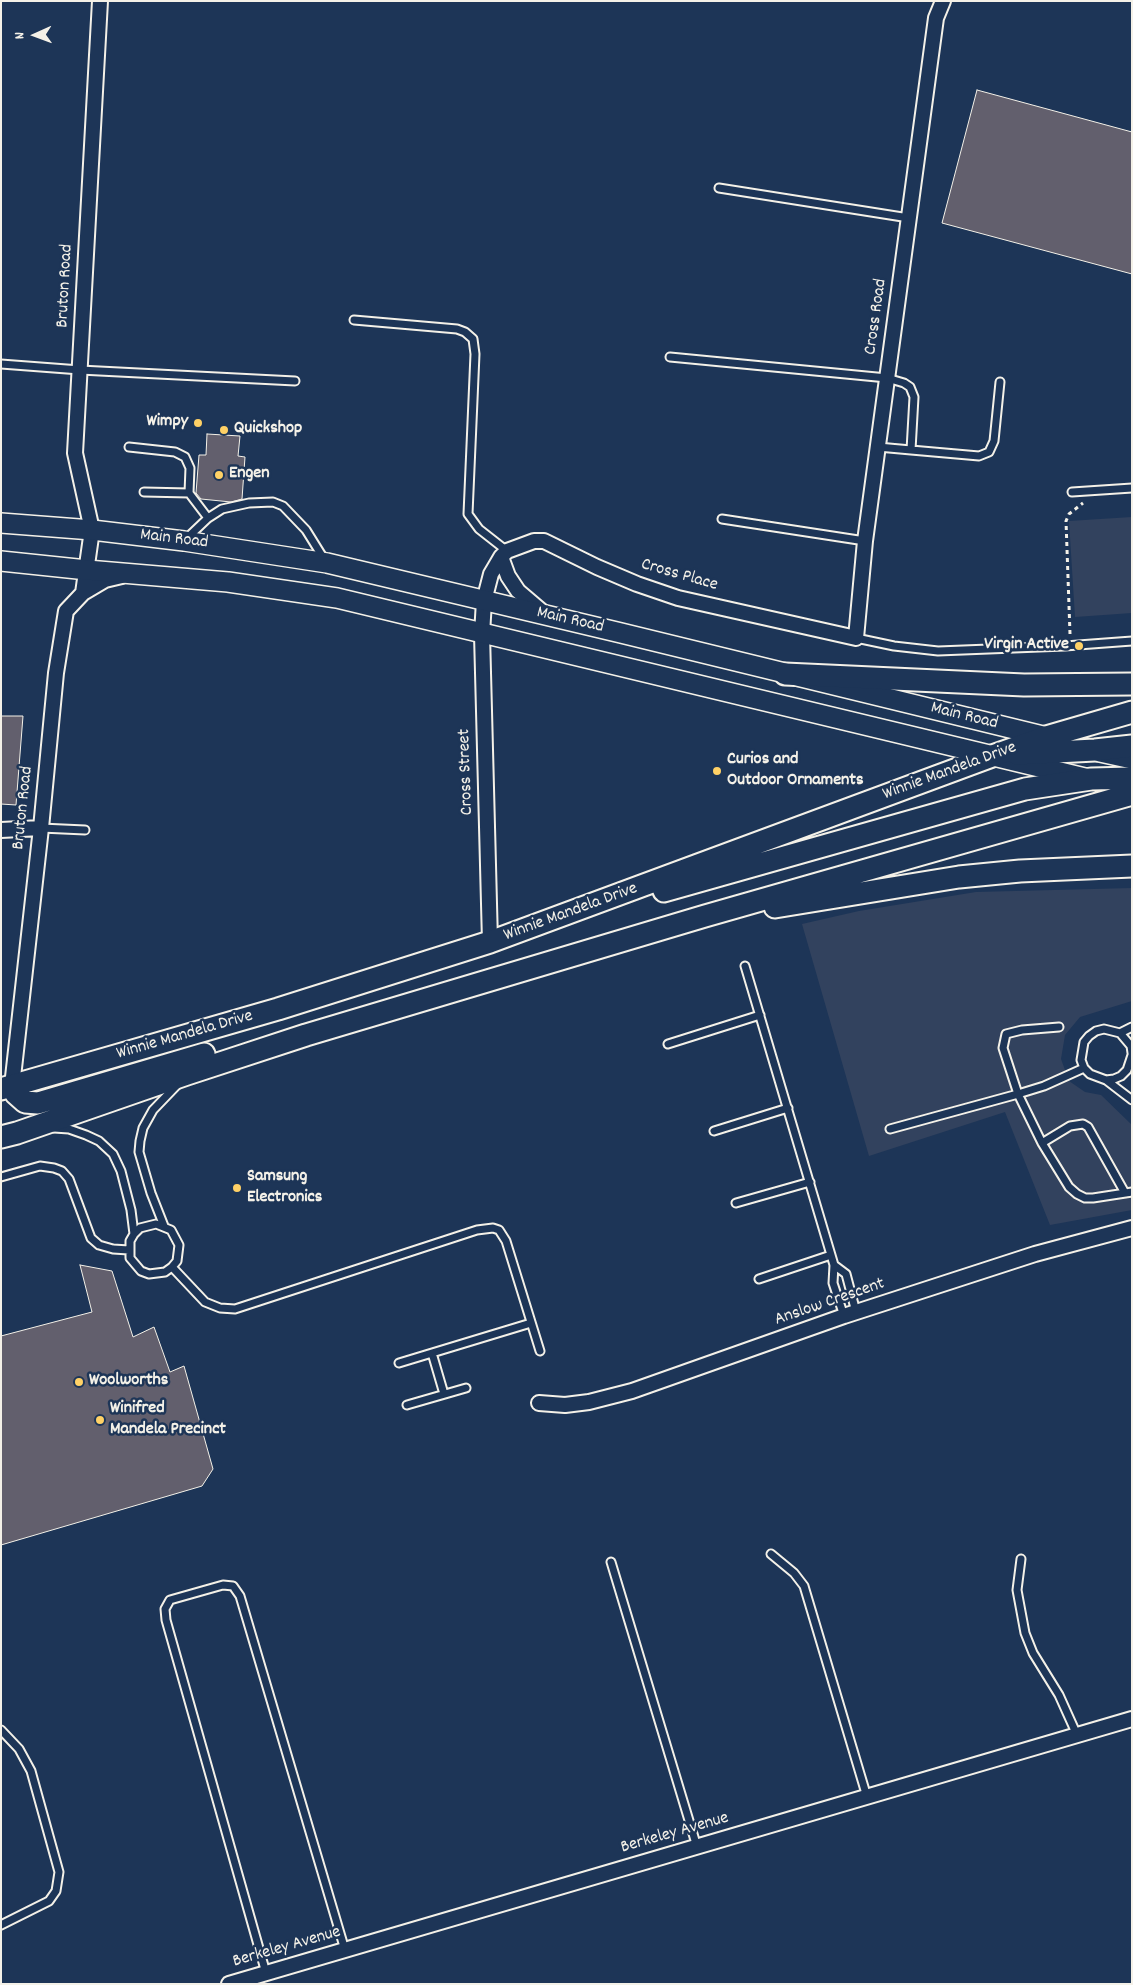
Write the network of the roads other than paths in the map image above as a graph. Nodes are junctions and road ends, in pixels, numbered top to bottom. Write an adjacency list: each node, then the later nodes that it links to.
1 (100, 1): 8 (street, Bruton Road)
2 (943, 1): 4 (street, Cross Road)
3 (720, 188): 4 (lane)
4 (909, 218): 9 (street, Cross Road)
5 (354, 320): 25 (lane)
6 (670, 357): 9 (lane)
7 (1, 364): 8 (lane)
8 (80, 370): 10 (lane); 22 (street, Bruton Road)
9 (887, 378): 13 (street, Cross Road); 14 (lane)
10 (295, 381)
11 (1000, 382): 14 (lane)
12 (128, 447): 18 (lane)
13 (878, 447): 14 (lane); 24 (street, Cross Road)
14 (912, 450)
15 (1132, 488): 17 (lane)
16 (144, 492): 18 (lane)
17 (1072, 492)
18 (189, 493): 19 (lane)
19 (208, 518): 23 (lane); 27 (lane)
20 (722, 519): 24 (lane)
21 (1, 523): 22 (main road, Main Road)
22 (92, 530): 23 (main road, Main Road); 28 (street, Bruton Road)
23 (184, 541): 27 (main road, Main Road)
24 (865, 541): 34 (street, Cross Road)
25 (504, 554): 31 (street); 32 (street); 34 (street, Cross Place)
26 (1, 561): 28 (main road, Main Road)
27 (327, 563): 31 (main road, Main Road)
28 (87, 570): 29 (main road, Main Road); 30 (street, Bruton Road)
29 (133, 574): 30 (street, Bruton Road); 33 (main road, Main Road)
30 (82, 593): 48 (street, Bruton Road)
31 (484, 601): 32 (main road, Main Road); 33 (street, Cross Street)
32 (547, 615): 36 (main road, Main Road)
33 (482, 634): 42 (main road, Main Road); 54 (street, Cross Street)
34 (856, 638): 35 (lane)
35 (1132, 640)
36 (785, 674): 37 (main road); 39 (main road, Main Road)
37 (1132, 684)
38 (1132, 712): 39 (main road, Winnie Mandela Drive)
39 (1046, 737): 41 (main road, Main Road); 42 (main road, Winnie Mandela Drive)
40 (1132, 746): 41 (main road)
41 (1095, 750): 42 (main road); 43 (main road, Main Road)
42 (995, 755): 45 (main road, Main Road); 52 (main road, Winnie Mandela Drive)
43 (1132, 760)
44 (1132, 778): 45 (main road)
45 (1091, 779): 46 (main road, Main Road); 52 (main road)
46 (1132, 789)
47 (1132, 794): 53 (main road, Winnie Mandela Drive)
48 (41, 828): 49 (street); 50 (lane); 66 (street, Bruton Road)
49 (1, 830)
50 (85, 830)
51 (1132, 866): 53 (main road)
52 (608, 900): 54 (main road, Winnie Mandela Drive)
53 (705, 916): 60 (main road, Winnie Mandela Drive)
54 (490, 942): 66 (main road, Winnie Mandela Drive)
55 (745, 966): 56 (lane)
56 (760, 1015): 61 (lane); 69 (lane)
57 (1060, 1027): 67 (lane)
58 (1132, 1027): 59 (lane)
59 (1120, 1033): 62 (lane); 63 (lane)
60 (306, 1036): 64 (main road, Winnie Mandela Drive); 66 (main road)
61 (668, 1044)
62 (1132, 1054): 65 (lane)
63 (1084, 1068): 65 (lane); 67 (lane)
64 (187, 1074): 70 (main road, Winnie Mandela Drive); 79 (lane)
65 (1106, 1080): 68 (lane)
66 (7, 1087)
67 (1018, 1094): 71 (lane); 74 (lane)
68 (1132, 1100)
69 (788, 1108): 72 (lane); 76 (lane)
70 (34, 1127): 73 (main road, Winnie Mandela Drive); 81 (lane)
71 (890, 1129)
72 (714, 1131)
73 (1, 1136)
74 (1042, 1143): 77 (lane); 77 (lane)
75 (1, 1177): 82 (lane)
76 (810, 1182): 78 (lane); 83 (lane)
77 (1128, 1192)
78 (736, 1203)
79 (164, 1226): 81 (lane); 85 (lane)
80 (1132, 1228): 87 (street, Anslow Crescent)
81 (134, 1234): 82 (lane)
82 (129, 1250): 85 (lane)
83 (830, 1256): 84 (lane); 86 (lane)
84 (834, 1266): 87 (lane); 87 (lane)
85 (172, 1267): 88 (lane)
86 (759, 1279)
87 (850, 1314): 94 (street, Anslow Crescent)
88 (532, 1323): 89 (lane); 90 (lane)
89 (540, 1351)
90 (432, 1353): 91 (lane); 93 (lane)
91 (398, 1363)
92 (466, 1388): 93 (lane)
93 (444, 1394): 95 (lane)
94 (539, 1403)
95 (407, 1405)
96 (771, 1554): 102 (lane)
97 (1021, 1558): 101 (lane)
98 (611, 1562): 103 (lane)
99 (1132, 1719): 101 (street, Berkeley Avenue)
100 (1, 1730): 104 (lane)
101 (1077, 1735): 102 (street, Berkeley Avenue)
102 (867, 1797): 103 (street, Berkeley Avenue)
103 (697, 1847): 105 (street, Berkeley Avenue)
104 (1, 1925)
105 (345, 1950): 106 (street, Berkeley Avenue); 106 (lane)
106 (266, 1973): 107 (street, Berkeley Avenue)
107 (229, 1984)

